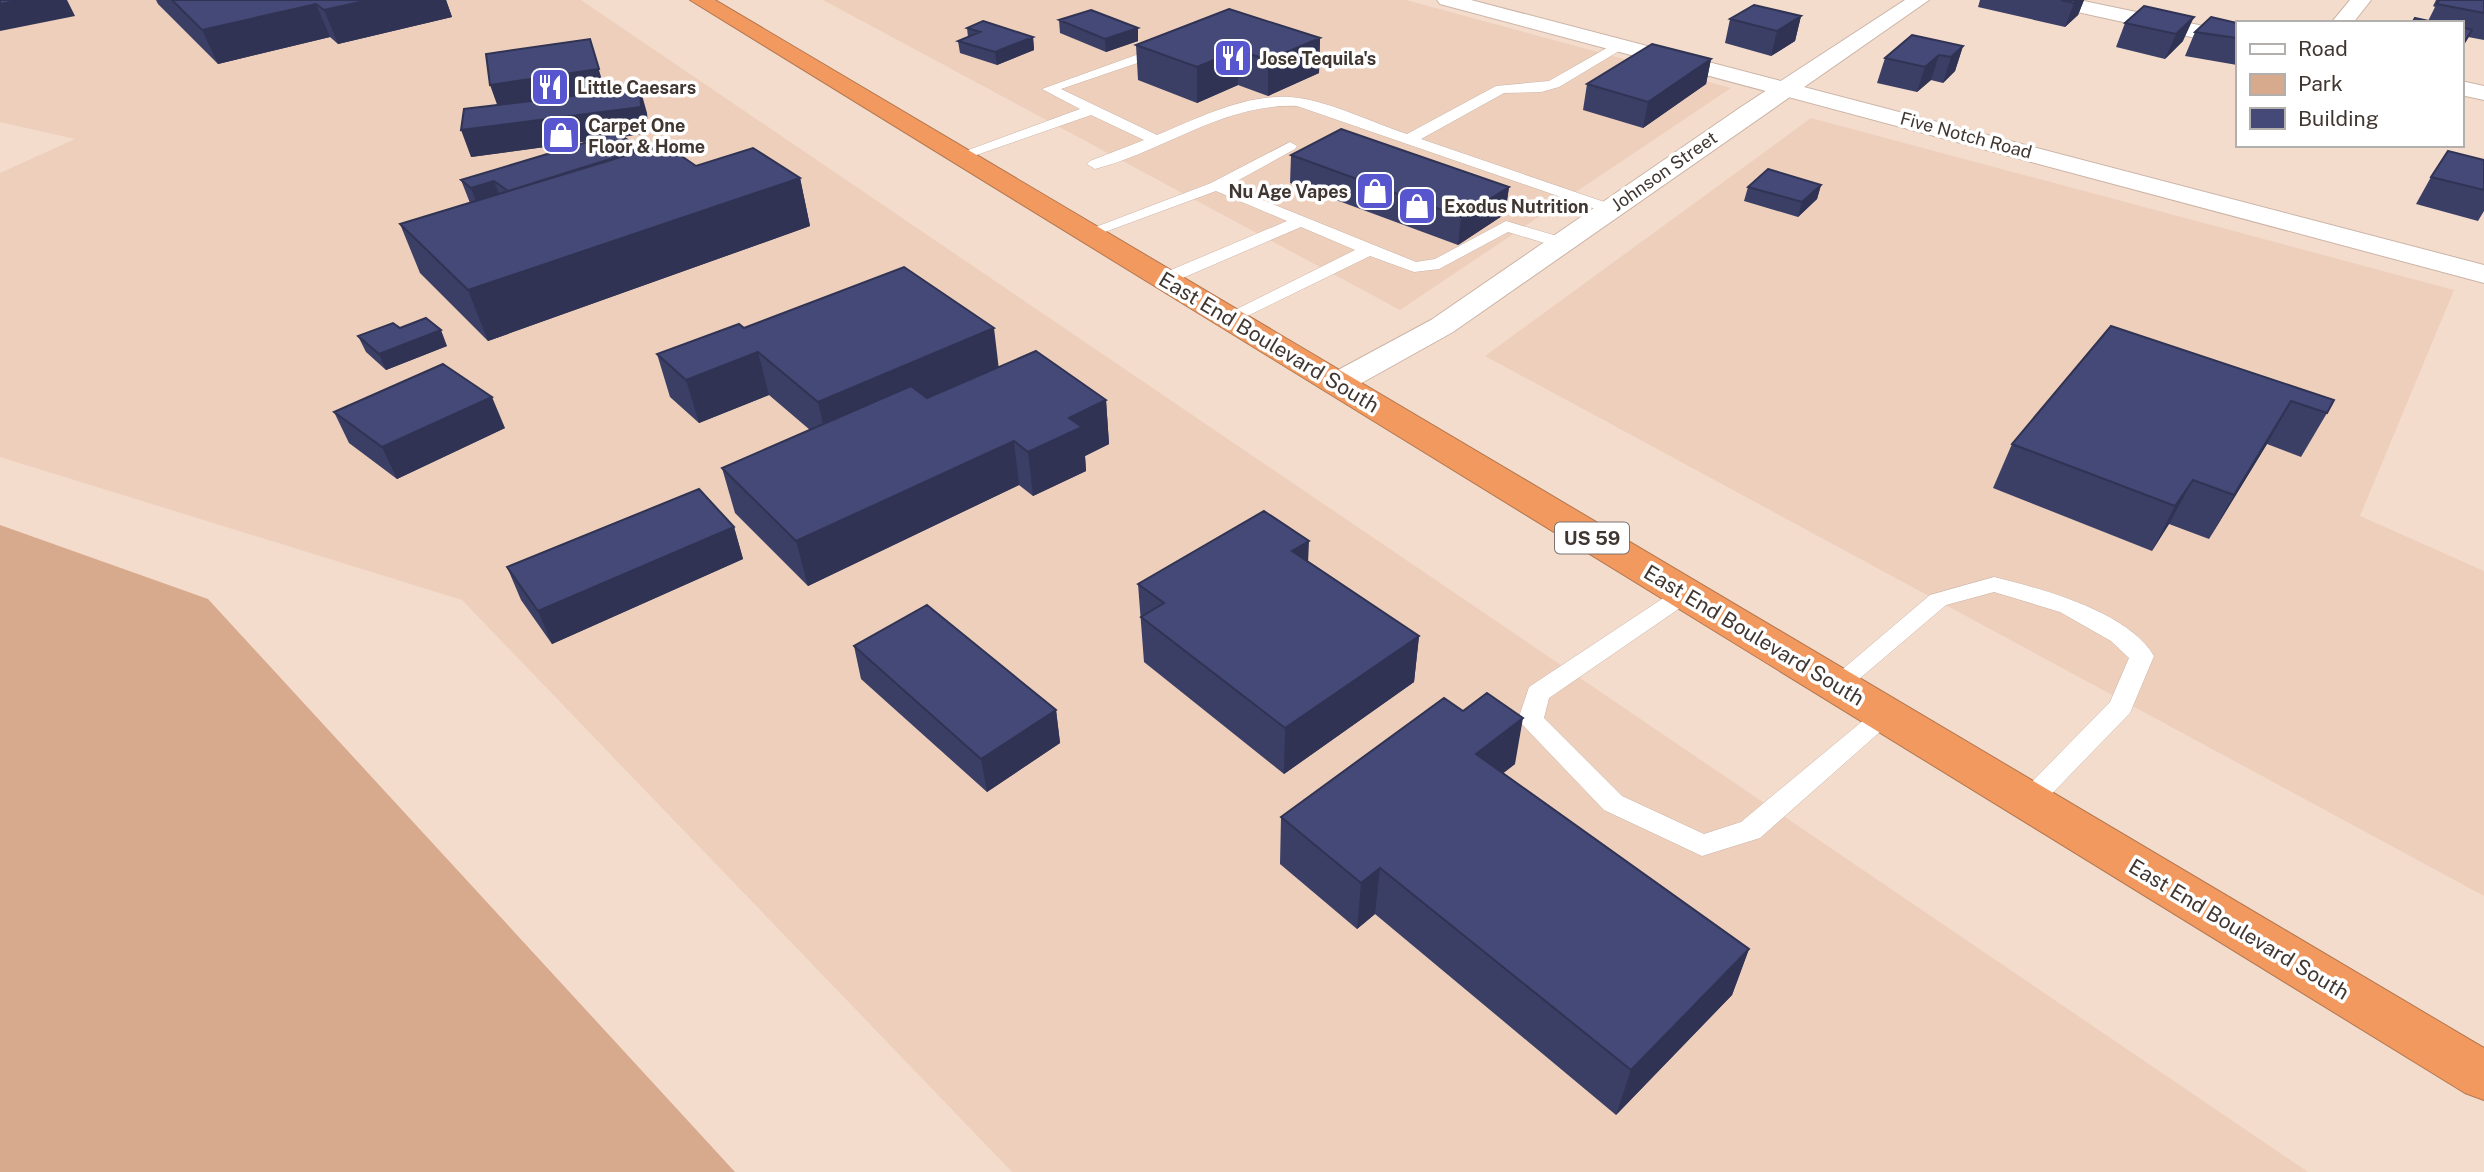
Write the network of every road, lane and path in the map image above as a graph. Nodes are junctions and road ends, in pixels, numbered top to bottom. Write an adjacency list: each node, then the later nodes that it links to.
1 (700, 0): 17 (highway, East End Boulevard South / US 59)
2 (1447, 0): 8 (street, Five Notch Road)
3 (1919, 0): 11 (street, Johnson Street)
4 (2050, 0): 7 (street)
5 (2361, 0): 6 (street)
6 (2344, 21)
7 (2236, 40)
8 (1619, 45): 11 (street, Five Notch Road); 15 (lane)
9 (1150, 54): 13 (lane)
10 (2463, 88): 12 (street)
11 (1786, 89): 20 (street, Johnson Street); 25 (street, Five Notch Road)
12 (2484, 93)
13 (1093, 110): 14 (lane); 17 (lane)
14 (1157, 140): 15 (lane); 18 (lane)
15 (1408, 140): 20 (lane)
16 (1290, 146): 19 (lane)
17 (960, 156): 22 (highway, East End Boulevard South / US 59)
18 (1095, 164)
19 (1216, 186): 21 (lane); 22 (lane)
20 (1610, 209): 23 (street, Johnson Street)
21 (1299, 222): 24 (lane); 26 (lane)
22 (1088, 233): 26 (highway, East End Boulevard South / US 59)
23 (1561, 243): 24 (lane); 28 (street, Johnson Street)
24 (1369, 250): 27 (lane)
25 (2484, 274)
26 (1165, 279): 27 (highway, East End Boulevard South / US 59)
27 (1231, 319): 28 (highway, East End Boulevard South / US 59)
28 (1338, 383): 29 (highway, East End Boulevard South / US 59)
29 (1685, 594): 30 (highway, East End Boulevard South / US 59); 31 (lane)
30 (1836, 685): 31 (highway, East End Boulevard South / US 59); 32 (lane)
31 (1886, 715): 32 (highway, East End Boulevard South / US 59)
32 (2029, 802): 33 (highway, East End Boulevard South / US 59)
33 (2484, 1076)

